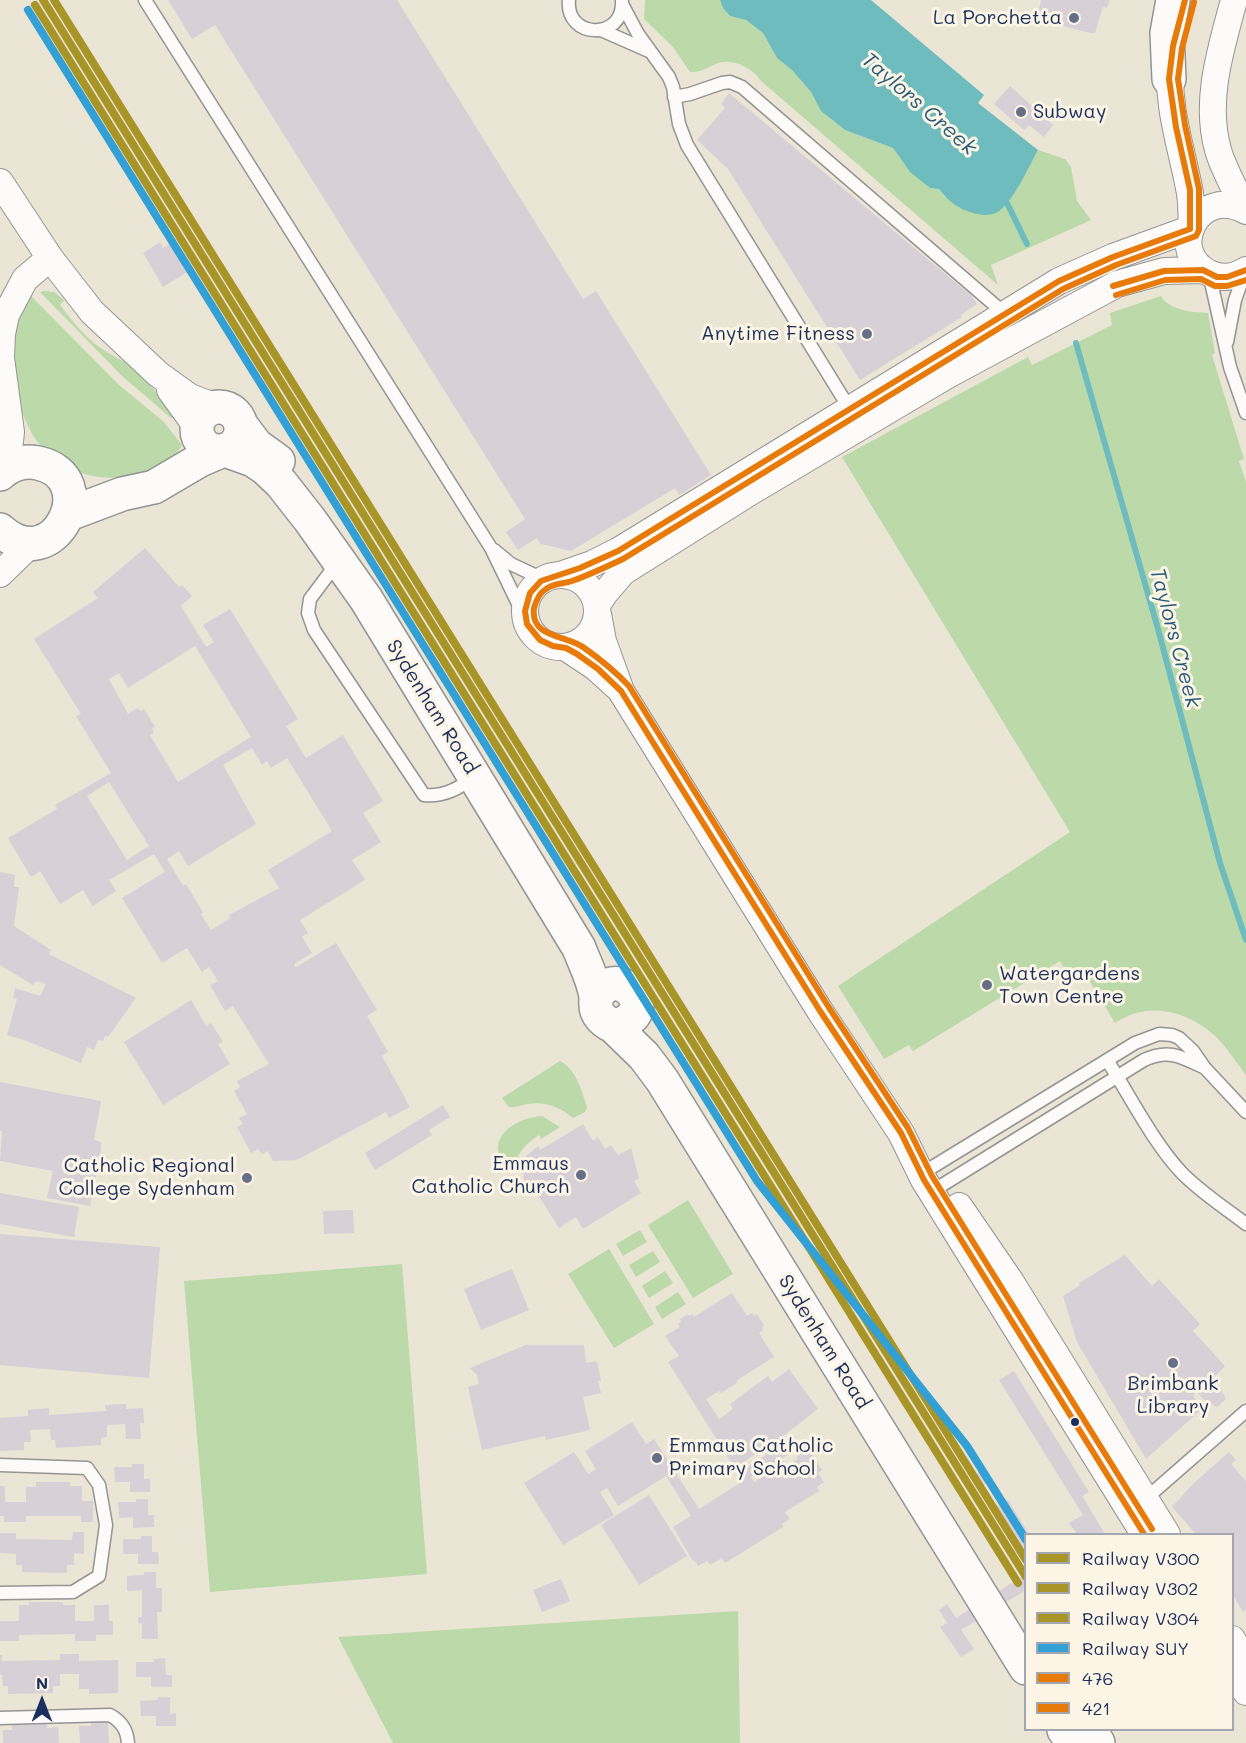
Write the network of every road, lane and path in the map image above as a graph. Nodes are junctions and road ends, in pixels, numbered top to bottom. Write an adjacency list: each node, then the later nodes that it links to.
1 (145, 0): 31 (lane)
2 (1173, 0): 9 (main road)
3 (1185, 0): 9 (street)
4 (1234, 0): 12 (street)
5 (568, 2): 7 (lane)
6 (622, 2): 7 (lane); 8 (lane)
7 (601, 30): 8 (lane)
8 (652, 53): 10 (lane)
9 (1169, 79): 13 (street)
10 (675, 97): 19 (lane); 23 (lane)
11 (0, 182): 15 (street, Sydenham Road)
12 (1245, 210): 13 (street)
13 (1191, 227): 14 (street); 17 (street)
14 (1113, 257): 16 (street); 19 (street)
15 (50, 258): 21 (street); 24 (street, Sydenham Road)
16 (1164, 271): 17 (street); 23 (street)
17 (1206, 271): 18 (street); 20 (lane)
18 (1246, 271): 20 (lane)
19 (1004, 313): 23 (street)
20 (1226, 352): 22 (lane)
21 (9, 412): 25 (street); 26 (street)
22 (1246, 413)
23 (855, 417): 34 (street); 35 (street)
24 (216, 432): 27 (main road); 32 (main road, Sydenham Road); 39 (main road, Sydenham Road)
25 (50, 468): 26 (main road); 27 (main road); 28 (main road)
26 (1, 473)
27 (122, 494): 28 (main road)
28 (69, 514): 30 (main road)
29 (0, 530): 30 (main road)
30 (32, 543): 33 (street)
31 (491, 548): 34 (lane); 36 (lane)
32 (339, 560): 39 (main road, Sydenham Road); 39 (lane)
33 (0, 574)
34 (553, 577): 35 (street); 36 (street)
35 (597, 610): 37 (street); 38 (street)
36 (525, 618): 37 (street)
37 (564, 647): 38 (street)
38 (621, 691): 44 (street)
39 (482, 768): 51 (main road, Sydenham Road)
40 (1107, 1060): 41 (lane); 42 (lane); 44 (lane)
41 (1204, 1067): 42 (lane); 43 (lane)
42 (1117, 1076): 44 (lane); 45 (lane)
43 (1246, 1112)
44 (932, 1179): 48 (street)
45 (1246, 1224)
46 (1246, 1412): 48 (lane)
47 (0, 1466): 52 (lane)
48 (1137, 1505): 49 (street); 50 (street)
49 (1144, 1533)
50 (1166, 1533)
51 (966, 1551): 53 (main road, Sydenham Road); 56 (main road, Sydenham Road)
52 (0, 1593)
53 (1024, 1624)
54 (1234, 1641): 55 (street)
55 (1246, 1662)
56 (1024, 1664)
57 (1234, 1674): 58 (street)
58 (1246, 1692)
59 (0, 1718): 60 (lane)
60 (128, 1743)

